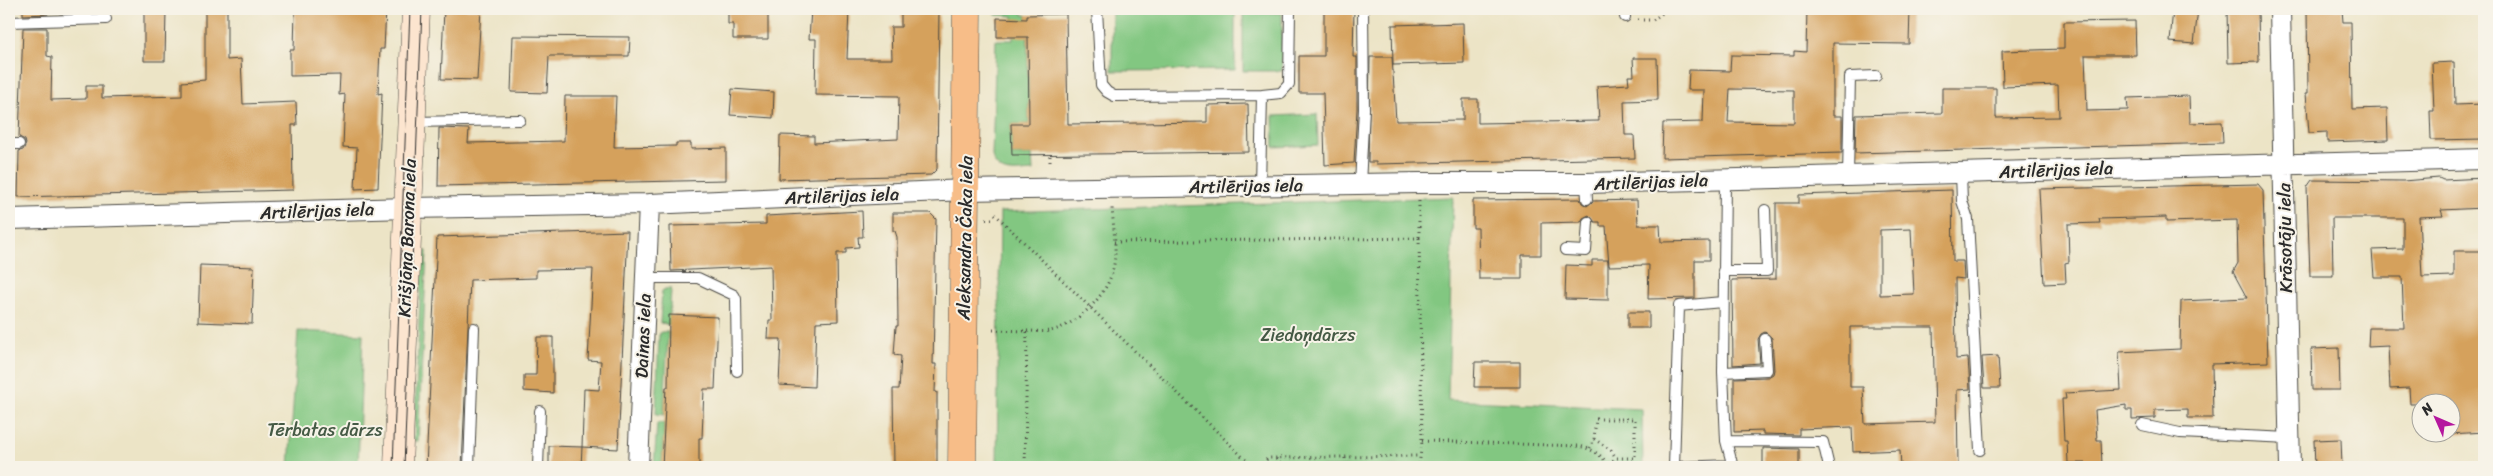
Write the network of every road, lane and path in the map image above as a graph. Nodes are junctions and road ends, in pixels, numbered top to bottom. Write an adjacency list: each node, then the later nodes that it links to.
1 (416, 9): 14 (street, Krišjāņa Barona iela)
2 (967, 9): 26 (main road, Aleksandra Čaka iela)
3 (1097, 9): 12 (lane)
4 (1290, 9): 12 (lane)
5 (1364, 9): 23 (lane)
6 (1668, 9): 8 (path)
7 (2280, 9): 18 (street, Krāsotāju iela)
8 (1625, 13)
9 (106, 19): 10 (lane)
10 (9, 22)
11 (1876, 76): 20 (lane)
12 (1262, 95): 24 (lane)
13 (520, 120): 14 (lane)
14 (412, 122): 28 (street, Krišjāņa Barona iela)
15 (1050, 154): 17 (path)
16 (2484, 159): 18 (street, Artilērijas iela)
17 (1050, 162)
18 (2283, 164): 19 (street, Artilērijas iela); 48 (street, Krāsotāju iela)
19 (1961, 173): 20 (street, Artilērijas iela); 53 (lane)
20 (1848, 176): 21 (street, Artilērijas iela)
21 (1725, 180): 22 (street, Artilērijas iela); 36 (lane)
22 (1419, 183): 23 (street, Artilērijas iela); 33 (path)
23 (1360, 184): 24 (street, Artilērijas iela)
24 (1260, 186): 25 (street, Artilērijas iela)
25 (1110, 189): 26 (street, Artilērijas iela); 34 (path)
26 (965, 190): 27 (street, Artilērijas iela); 64 (main road, Aleksandra Čaka iela)
27 (648, 204): 28 (street, Artilērijas iela); 37 (street, Dainas iela)
28 (408, 208): 31 (street, Artilērijas iela); 60 (street, Krišjāņa Barona iela)
29 (1765, 210): 36 (lane)
30 (995, 214): 39 (path)
31 (9, 220)
32 (1588, 222): 35 (lane)
33 (1419, 238): 34 (path); 50 (path)
34 (1114, 242): 39 (path)
35 (1565, 250)
36 (1723, 271): 38 (lane)
37 (645, 278): 44 (lane); 63 (street, Dainas iela)
38 (1722, 302): 45 (lane); 71 (lane)
39 (1090, 306): 42 (path); 66 (path)
40 (474, 328): 61 (lane)
41 (993, 330): 42 (path)
42 (1027, 332): 65 (path)
43 (1766, 339): 45 (lane)
44 (737, 372)
45 (1723, 372): 51 (lane)
46 (540, 411): 62 (lane)
47 (2142, 426): 48 (lane)
48 (2290, 438): 73 (street, Krāsotāju iela)
49 (1594, 439): 52 (path); 57 (path); 57 (path)
50 (1422, 441): 52 (path); 54 (path)
51 (1726, 441): 59 (lane); 72 (lane)
52 (1590, 448): 58 (path)
53 (1980, 450)
54 (1419, 456): 56 (path); 70 (path)
55 (1275, 458): 56 (path); 67 (path); 68 (path)
56 (1345, 458): 69 (path)
57 (1616, 458): 58 (path)
58 (1608, 466)
59 (1733, 466): 71 (lane)
60 (398, 467)
61 (469, 467)
62 (538, 467)
63 (638, 467)
64 (962, 467)
65 (1024, 467)
66 (1253, 467)
67 (1259, 467)
68 (1284, 467)
69 (1345, 467)
70 (1418, 467)
71 (1675, 467)
72 (1829, 467)
73 (2290, 467)

